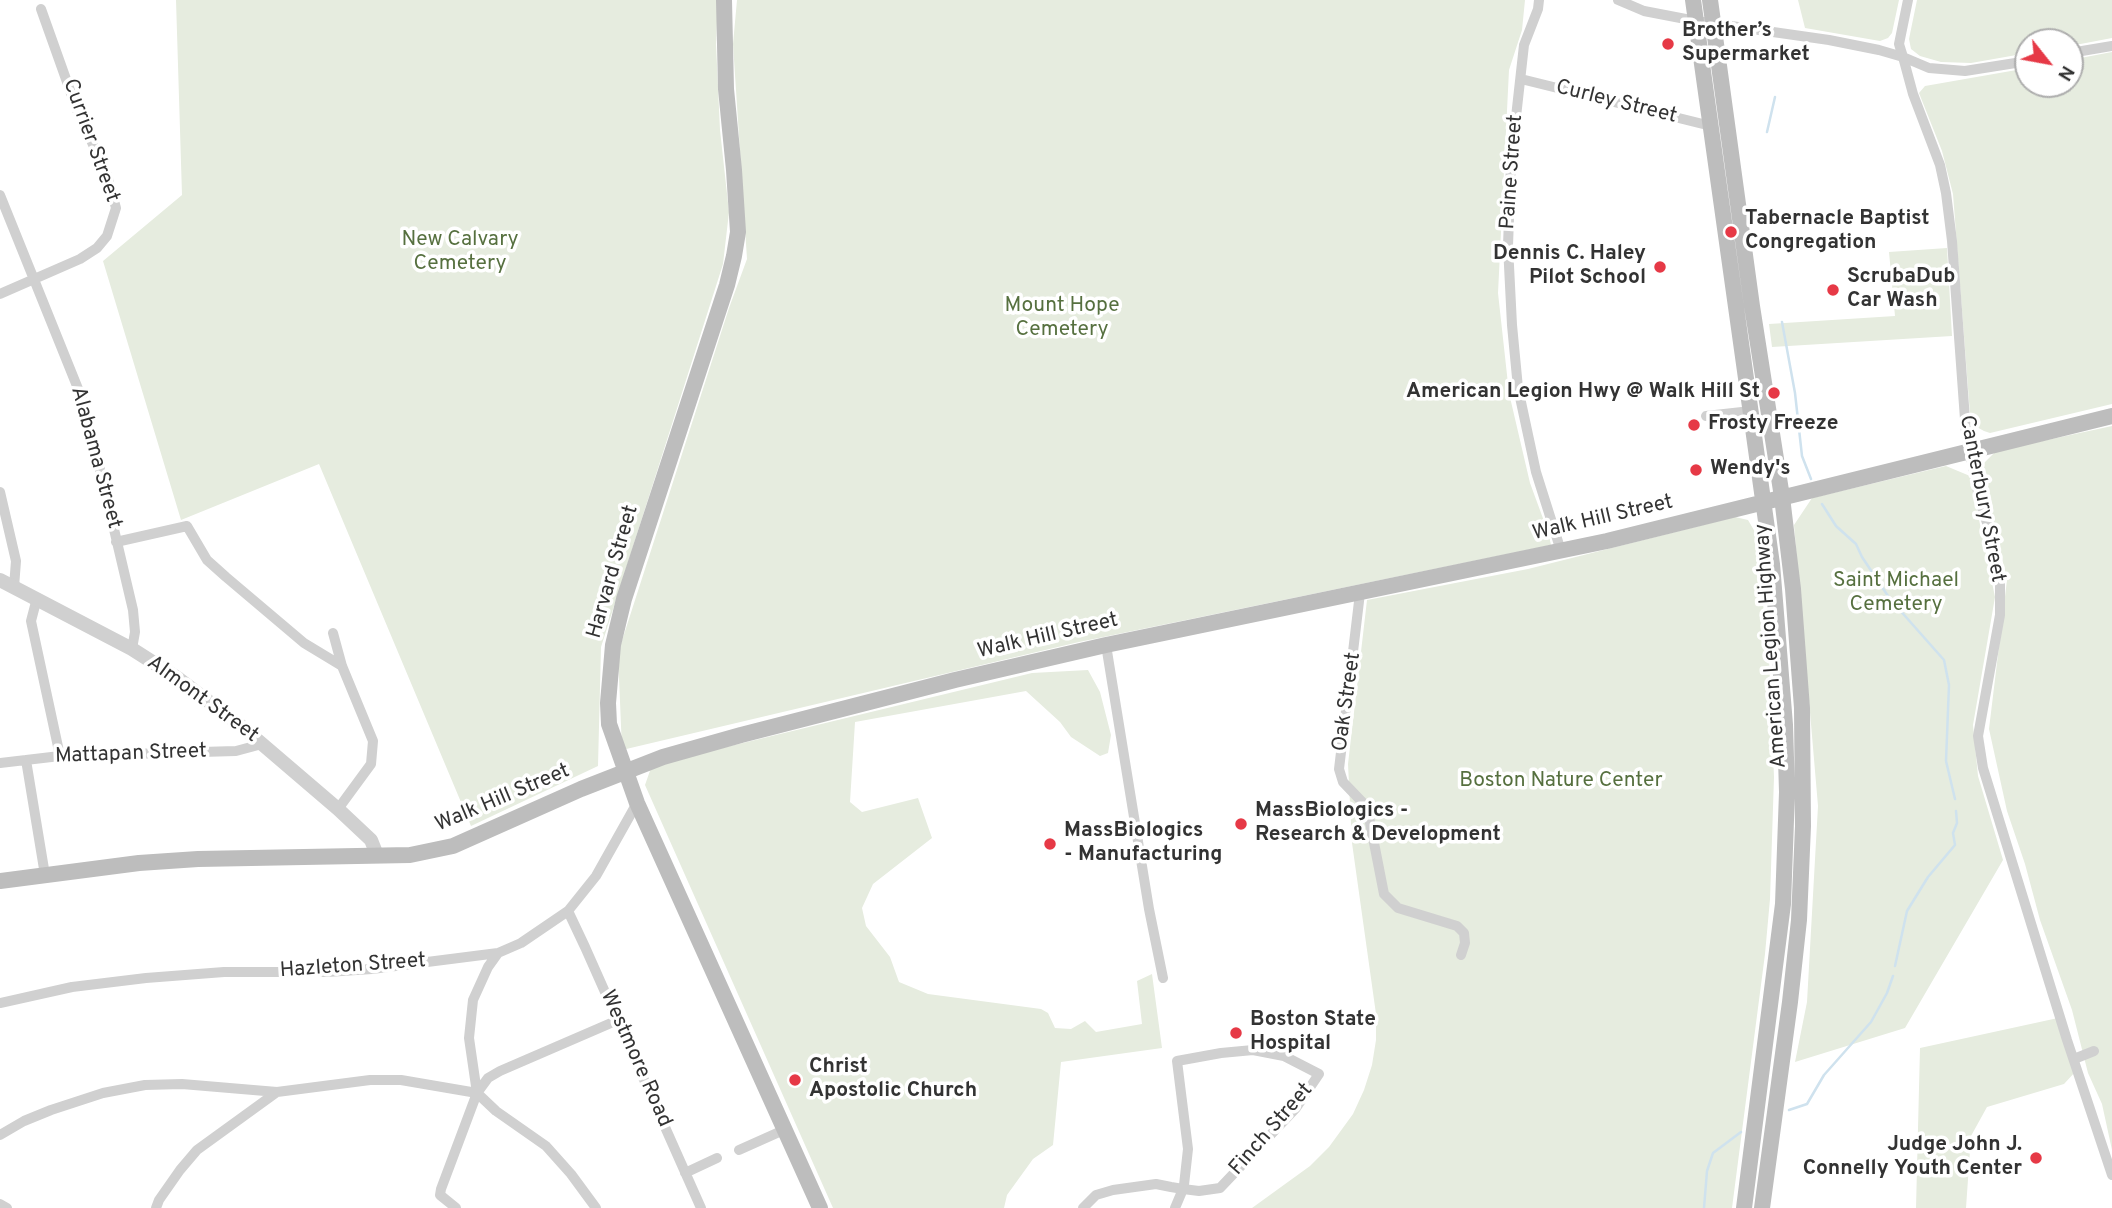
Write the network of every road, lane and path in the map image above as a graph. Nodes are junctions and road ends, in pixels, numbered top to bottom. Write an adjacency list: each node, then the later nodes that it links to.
1 (724, 0): 39 (main road, Harvard Street)
2 (1539, 0): 14 (street, Paine Street)
3 (1618, 0): 8 (street)
4 (1693, 0): 8 (main road, American Legion Highway)
5 (1710, 0): 9 (main road, American Legion Highway)
6 (1908, 0): 12 (street, Canterbury Street)
7 (41, 9): 17 (street, Currier Street)
8 (1696, 21): 9 (street); 15 (main road, American Legion Highway)
9 (1713, 24): 12 (street); 24 (main road, American Legion Highway)
10 (2112, 46): 11 (street)
11 (2084, 51)
12 (1903, 57): 13 (street); 22 (street, Canterbury Street)
13 (2014, 64)
14 (1521, 79): 15 (street, Curley Street); 27 (street, Paine Street)
15 (1711, 126): 19 (main road, American Legion Highway)
16 (0, 195): 17 (street, Alabama Street)
17 (34, 280): 18 (street, Currier Street); 26 (street, Alabama Street)
18 (0, 294)
19 (1751, 411): 20 (street); 25 (main road, American Legion Highway)
20 (1706, 416)
21 (2112, 416): 22 (main road, Walk Hill Street)
22 (1968, 450): 24 (main road, Walk Hill Street); 52 (street, Canterbury Street)
23 (0, 492): 28 (street)
24 (1782, 497): 25 (main road, Walk Hill Street); 72 (main road, American Legion Highway)
25 (1764, 501): 27 (main road, Walk Hill Street); 71 (main road, American Legion Highway)
26 (116, 542): 33 (street, Alabama Street); 34 (street)
27 (1561, 551): 29 (main road, Walk Hill Street)
28 (7, 584): 30 (street, Almont Street)
29 (1360, 593): 32 (main road, Walk Hill Street); 47 (street, Oak Street)
30 (37, 598): 33 (street, Almont Street); 36 (street)
31 (333, 633): 34 (street)
32 (1106, 645): 39 (main road, Walk Hill Street); 48 (street)
33 (132, 649): 35 (street, Almont Street)
34 (342, 666): 41 (street)
35 (262, 744): 36 (street, Mattapan Street); 41 (street, Almont Street)
36 (60, 756): 37 (street, Mattapan Street)
37 (26, 760): 38 (street, Mattapan Street); 43 (street)
38 (0, 763)
39 (627, 772): 40 (main road, Harvard Street); 42 (main road, Walk Hill Street)
40 (637, 803): 45 (street, Hazleton Street); 55 (main road, Harvard Street)
41 (338, 809): 42 (street, Almont Street)
42 (377, 855): 43 (main road, Walk Hill Street)
43 (45, 875): 44 (main road, Walk Hill Street)
44 (0, 881)
45 (568, 911): 46 (street, Hazleton Street); 50 (street, Westmore Road)
46 (498, 953): 49 (street, Hazleton Street); 54 (street)
47 (1461, 955)
48 (1163, 978)
49 (0, 1003)
50 (618, 1020): 54 (street); 59 (street, Westmore Road)
51 (2094, 1051): 52 (street)
52 (2074, 1059): 60 (street, Canterbury Street)
53 (277, 1092): 54 (street); 56 (street); 64 (street)
54 (477, 1093): 65 (street); 66 (street)
55 (786, 1129): 57 (street); 68 (main road, Harvard Street)
56 (0, 1135)
57 (739, 1150)
58 (717, 1158): 59 (street)
59 (685, 1173): 67 (street, Westmore Road)
60 (2112, 1175)
61 (1183, 1189): 61 (street, Finch Street); 69 (street, Finch Street); 70 (street)
62 (0, 1204): 63 (street)
63 (7, 1208)
64 (156, 1208)
65 (456, 1208)
66 (596, 1208)
67 (701, 1208)
68 (820, 1208)
69 (1083, 1208)
70 (1175, 1208)
71 (1744, 1208)
72 (1762, 1208)

